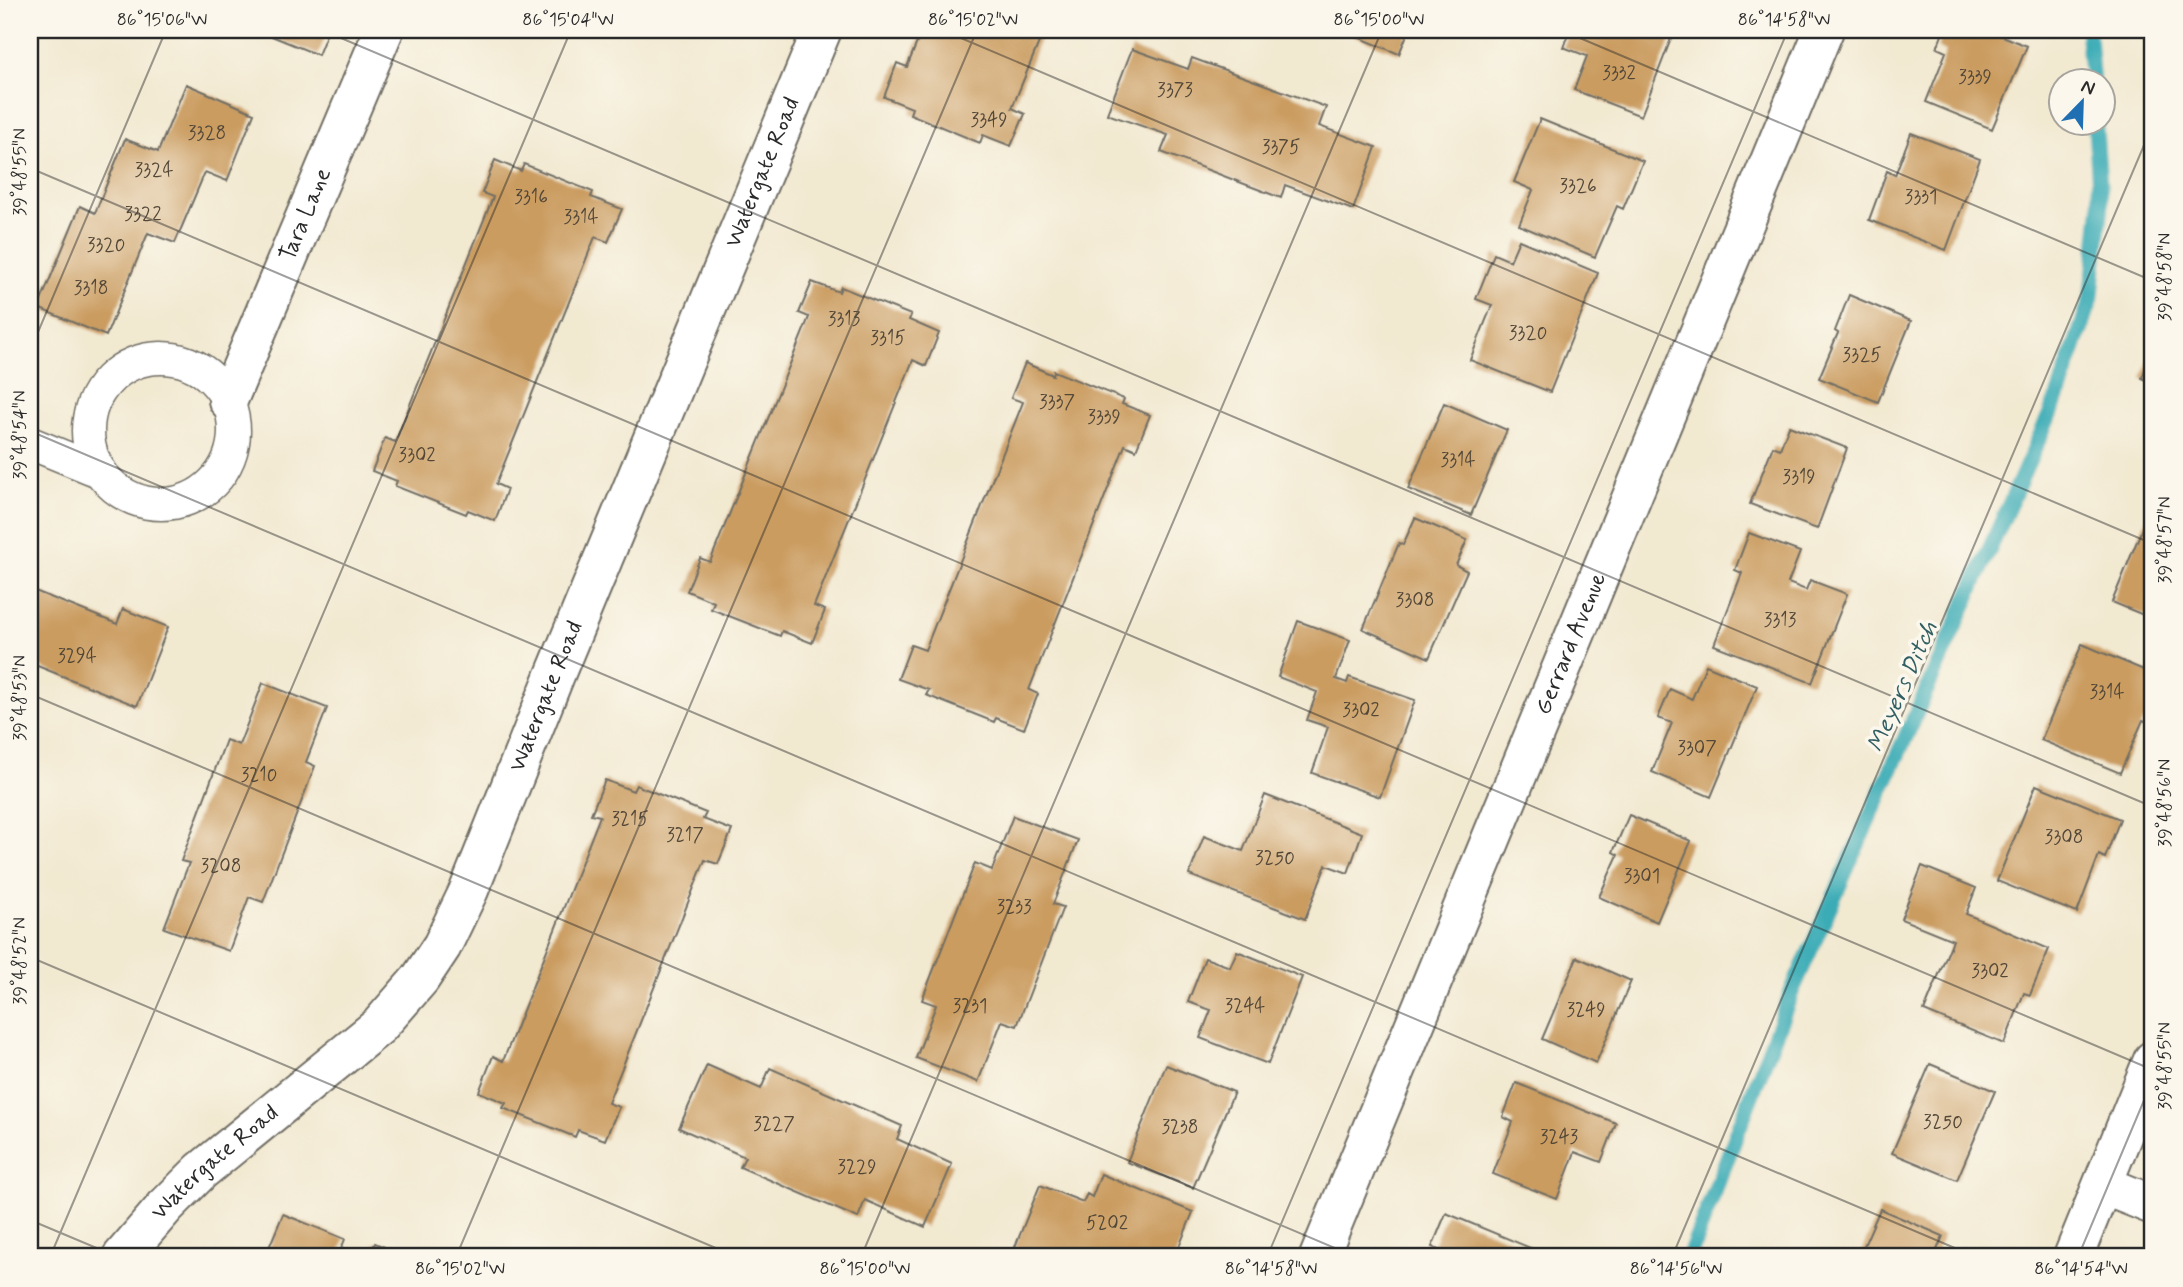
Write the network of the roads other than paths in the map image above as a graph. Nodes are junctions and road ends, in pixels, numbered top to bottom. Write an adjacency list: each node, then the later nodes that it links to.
1 (384, 30): 4 (street, Tara Lane)
2 (822, 30): 10 (street, Watergate Road)
3 (1824, 30): 11 (street, Gerrard Avenue)
4 (228, 400): 6 (lane); 6 (lane)
5 (30, 443): 6 (lane)
6 (101, 472)
7 (2153, 1060): 8 (street)
8 (2103, 1185): 9 (street); 12 (street)
9 (2153, 1205)
10 (122, 1257)
11 (1319, 1257)
12 (2073, 1257)

